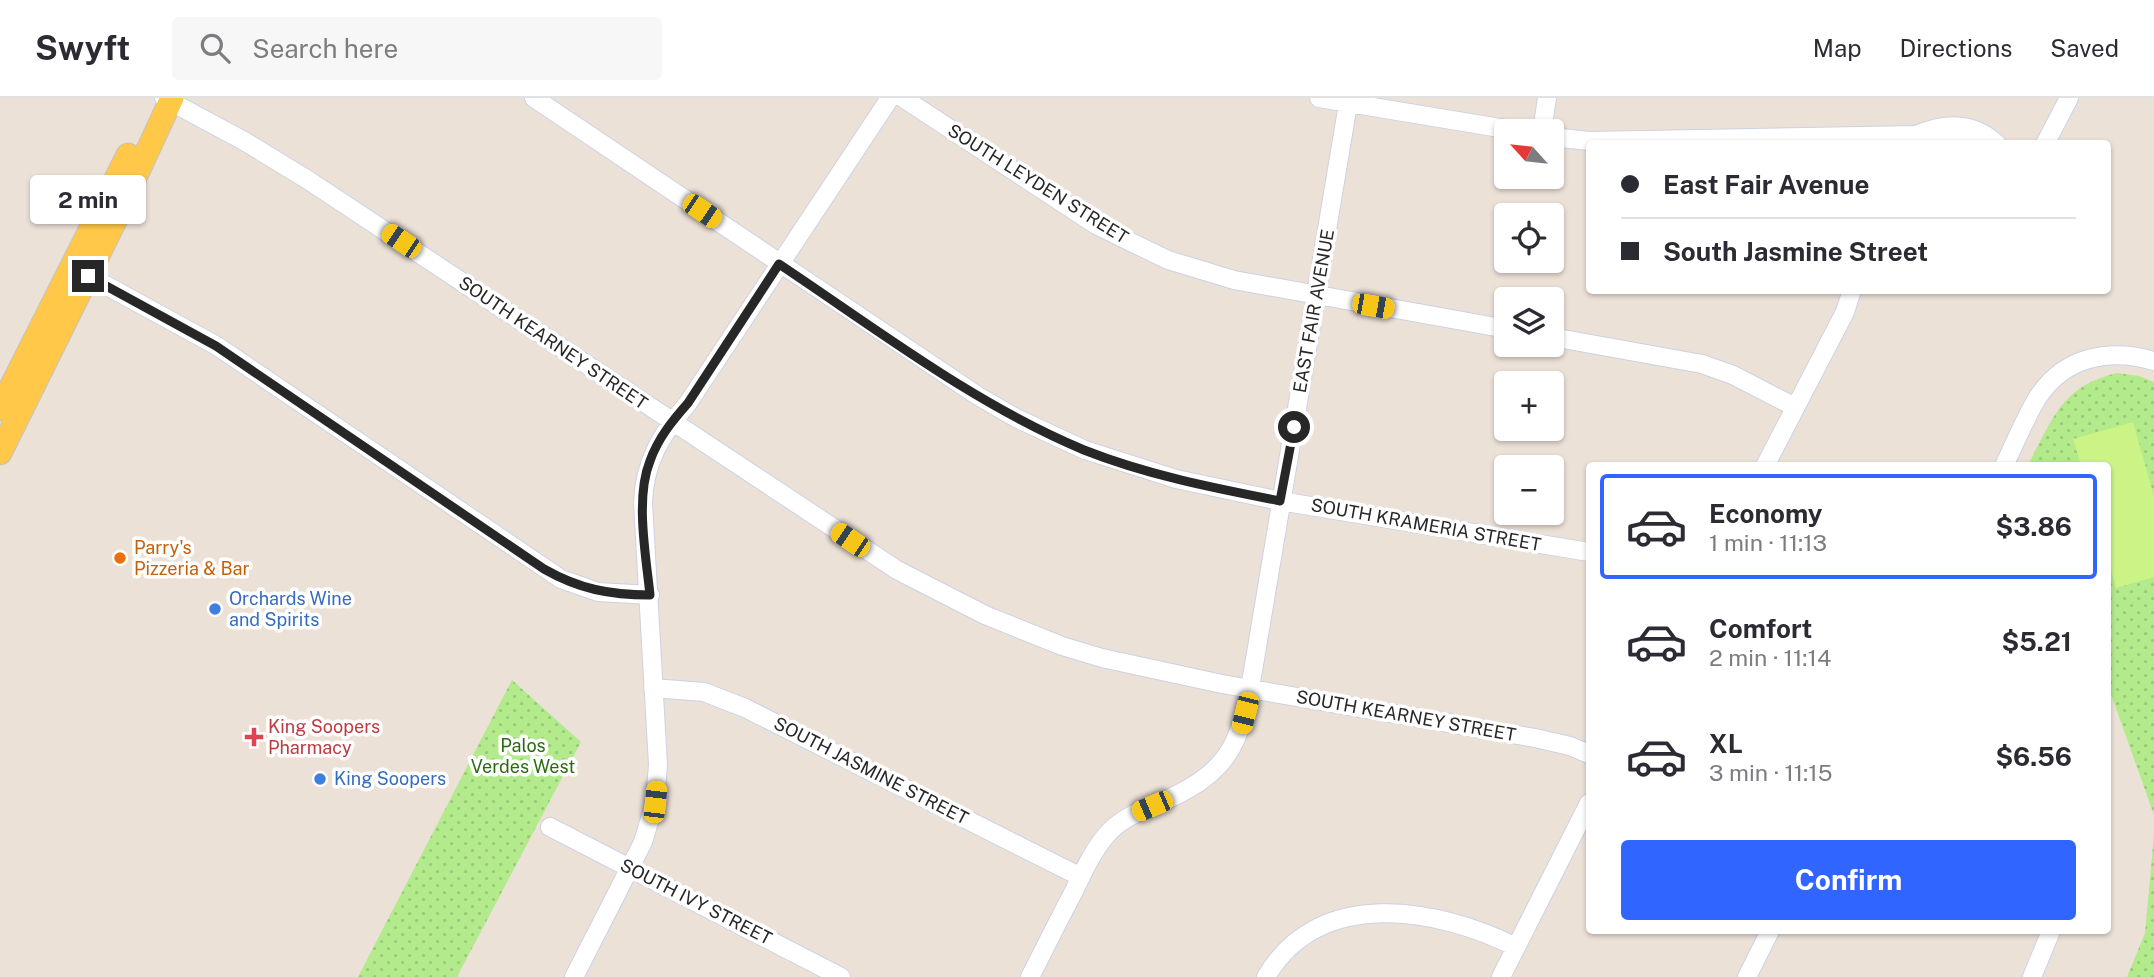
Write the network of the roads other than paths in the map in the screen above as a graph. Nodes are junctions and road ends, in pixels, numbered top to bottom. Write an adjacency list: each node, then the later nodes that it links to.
1 (534, 98): 18 (street, SOUTH KRAMERIA STREET)
2 (890, 98): 18 (street)
3 (902, 98): 21 (street, SOUTH LEYDEN STREET)
4 (1319, 98): 8 (street)
5 (1547, 98): 9 (street)
6 (2069, 98): 16 (street)
7 (166, 99): 19 (main road); 27 (street, SOUTH KEARNEY STREET)
8 (1349, 100): 10 (street); 21 (street, EAST FAIR AVENUE)
9 (1544, 119)
10 (1494, 127)
11 (1916, 135): 13 (street); 14 (street); 15 (street)
12 (1564, 138): 17 (street)
13 (1847, 140)
14 (1927, 140)
15 (1993, 140)
16 (2047, 140)
17 (1586, 141)
18 (779, 264): 27 (street); 31 (street, SOUTH KRAMERIA STREET)
19 (80, 272): 26 (main road); 28 (main road); 33 (street)
20 (1851, 294): 25 (street)
21 (1316, 296): 22 (street, SOUTH LEYDEN STREET); 31 (street, EAST FAIR AVENUE)
22 (1494, 327)
23 (1564, 339): 25 (street)
24 (2154, 361): 30 (street)
25 (1795, 407): 29 (street)
26 (0, 409)
27 (671, 422): 33 (street); 35 (street, SOUTH KEARNEY STREET)
28 (0, 453)
29 (1767, 462)
30 (2006, 462)
31 (1280, 501): 32 (street, SOUTH KRAMERIA STREET); 35 (street, EAST FAIR AVENUE)
32 (1586, 552)
33 (650, 595): 34 (street)
34 (653, 688): 39 (street); 40 (street, SOUTH JASMINE STREET)
35 (1249, 689): 36 (street, SOUTH KEARNEY STREET); 40 (street, EAST FAIR AVENUE)
36 (1586, 753)
37 (1586, 809): 43 (street)
38 (550, 827): 39 (street, SOUTH IVY STREET)
39 (629, 869): 44 (street); 45 (street, SOUTH IVY STREET)
40 (1081, 877): 46 (street, EAST FAIR AVENUE)
41 (1768, 934): 49 (street)
42 (2050, 934): 50 (street)
43 (1516, 947): 47 (street); 48 (street)
44 (574, 977)
45 (841, 977)
46 (1030, 977)
47 (1266, 977)
48 (1501, 977)
49 (1747, 977)
50 (2032, 977)

